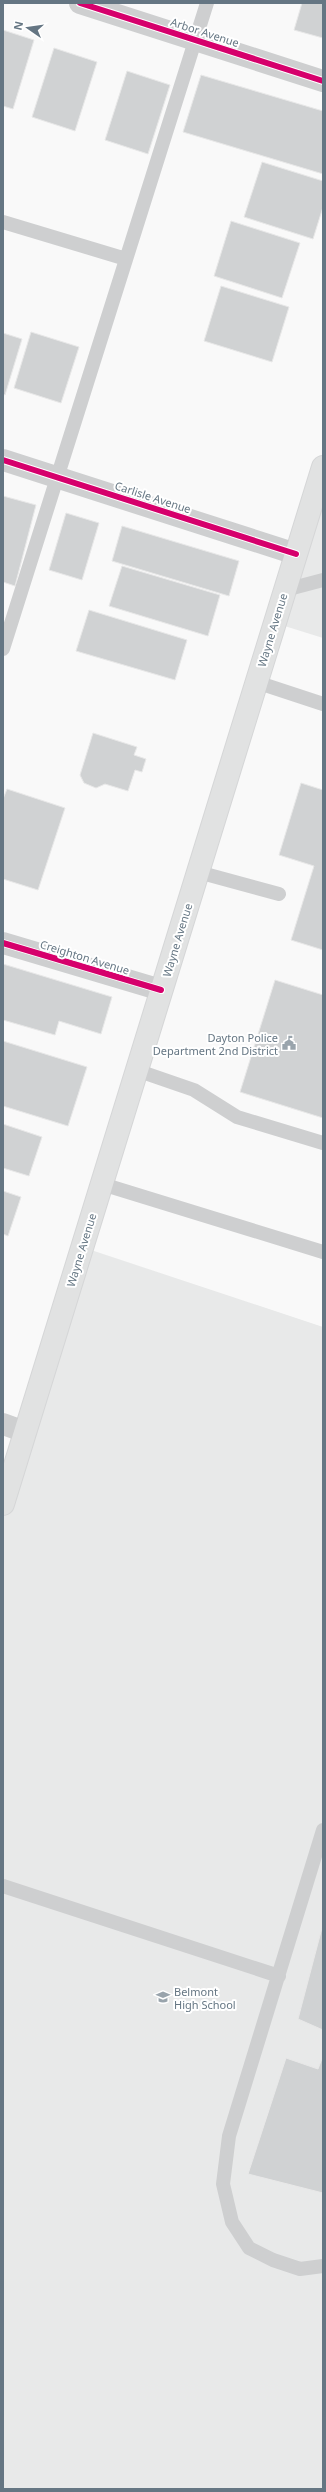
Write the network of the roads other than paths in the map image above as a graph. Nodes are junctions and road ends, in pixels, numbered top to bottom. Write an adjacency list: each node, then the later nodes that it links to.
1 (80, 3): 3 (street, Arbor Avenue)
2 (207, 3): 3 (lane)
3 (195, 39): 4 (street, Arbor Avenue); 6 (lane)
4 (323, 81)
5 (3, 222): 6 (lane)
6 (126, 259): 9 (lane)
7 (3, 460): 9 (street, Carlisle Avenue)
8 (323, 472): 10 (main road, Wayne Avenue)
9 (58, 477): 10 (street, Carlisle Avenue); 13 (lane)
10 (296, 554): 12 (main road, Wayne Avenue)
11 (323, 580): 12 (lane)
12 (285, 590): 14 (main road, Wayne Avenue)
13 (3, 649)
14 (256, 682): 15 (lane); 16 (main road, Wayne Avenue)
15 (323, 704)
16 (198, 872): 17 (lane); 19 (main road, Wayne Avenue)
17 (279, 894)
18 (3, 943): 19 (street, Creighton Avenue)
19 (161, 990): 20 (main road, Wayne Avenue)
20 (136, 1070): 21 (lane); 22 (main road, Wayne Avenue)
21 (323, 1143)
22 (102, 1184): 23 (lane); 25 (main road, Wayne Avenue)
23 (323, 1252)
24 (3, 1424): 25 (street)
25 (25, 1432): 26 (main road, Wayne Avenue)
26 (3, 1504)
27 (323, 1830): 29 (lane)
28 (3, 1886): 29 (lane)
29 (279, 1976): 30 (lane)
30 (323, 2266)

